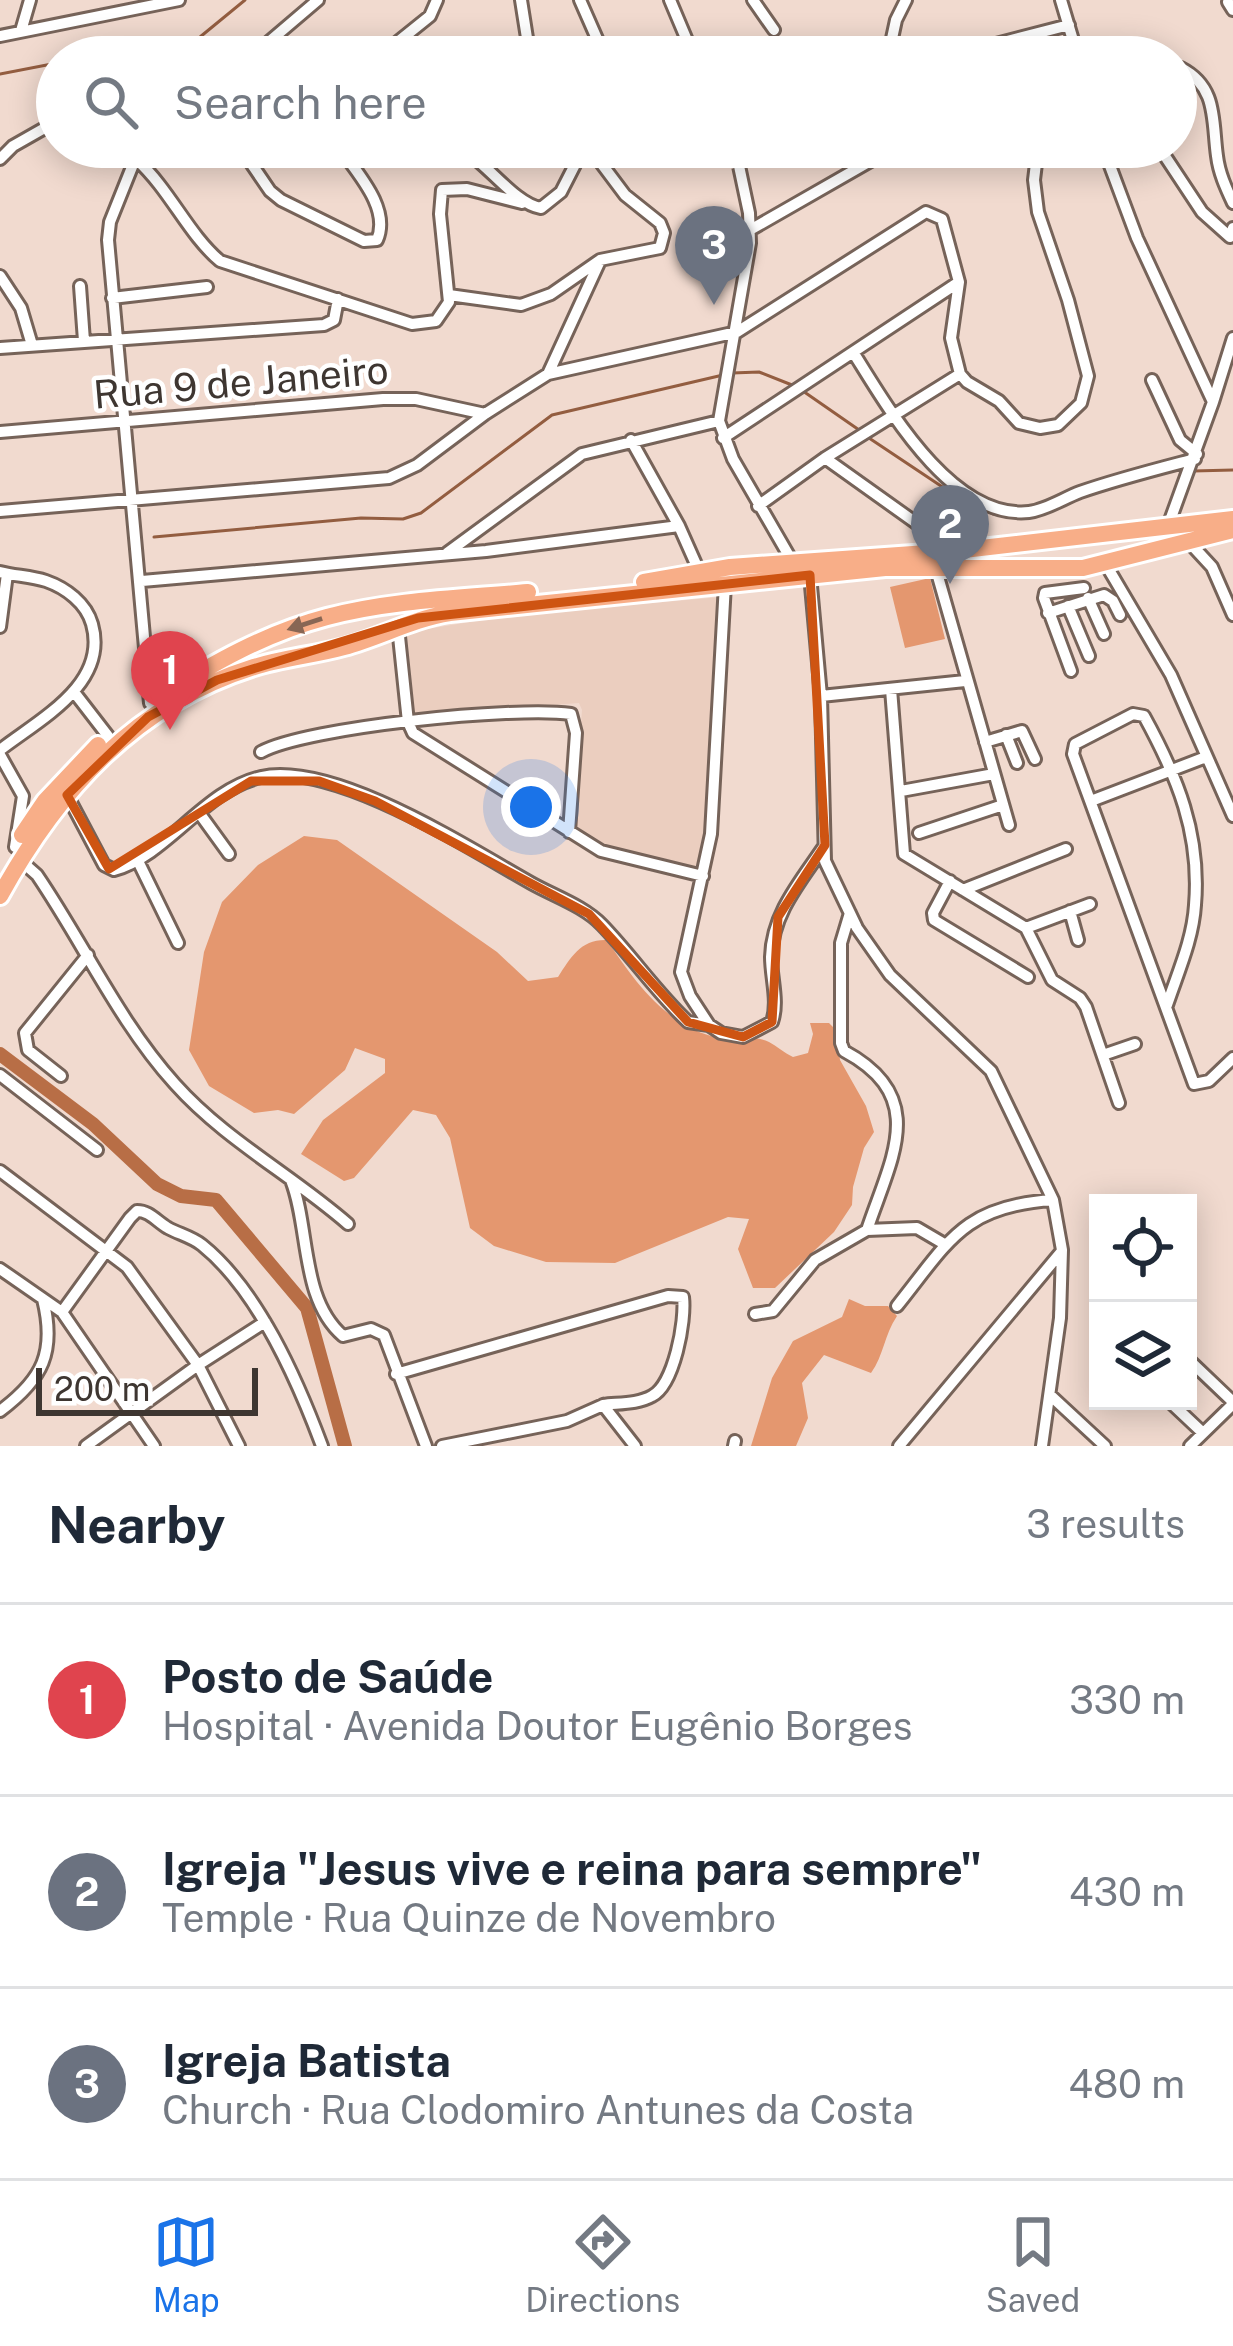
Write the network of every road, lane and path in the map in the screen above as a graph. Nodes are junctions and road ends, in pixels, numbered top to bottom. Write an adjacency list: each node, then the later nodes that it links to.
1 (30, 0): 13 (street)
2 (179, 0): 13 (street)
3 (318, 0): 15 (street)
4 (437, 0): 16 (street)
5 (521, 0): 17 (street)
6 (580, 0): 18 (street)
7 (670, 0): 19 (street)
8 (753, 0): 12 (street)
9 (906, 0): 20 (street)
10 (1061, 0): 11 (street)
11 (1069, 25): 21 (street); 22 (street)
12 (774, 31)
13 (21, 32): 14 (street)
14 (0, 36)
15 (277, 36)
16 (405, 36)
17 (527, 36)
18 (596, 36)
19 (685, 36)
20 (892, 36)
21 (1027, 36)
22 (1072, 36)
23 (1197, 80): 39 (street)
24 (36, 133): 25 (street)
25 (0, 159)
26 (133, 168): 48 (street)
27 (150, 168): 49 (street)
28 (255, 168): 29 (street)
29 (352, 168)
30 (491, 168): 38 (street)
31 (574, 168): 38 (street)
32 (604, 168): 42 (street)
33 (740, 168): 40 (street)
34 (850, 168): 40 (street)
35 (1035, 168): 58 (street)
36 (1111, 168): 60 (street)
37 (1173, 168): 41 (street)
38 (522, 203): 47 (street)
39 (1233, 203)
40 (751, 230): 50 (street)
41 (1232, 238)
42 (600, 260): 47 (street); 57 (street)
43 (0, 276): 54 (street)
44 (959, 282): 50 (street); 56 (street); 58 (street)
45 (80, 286): 53 (street)
46 (207, 287): 48 (street)
47 (449, 296): 49 (street)
48 (112, 298): 52 (street)
49 (338, 299): 52 (street)
50 (737, 332): 57 (street); 64 (street)
51 (1233, 338): 60 (street)
52 (115, 339): 53 (street); 63 (street)
53 (84, 341): 54 (street)
54 (32, 345): 55 (street)
55 (0, 348)
56 (853, 352): 62 (street); 66 (street)
57 (548, 374): 61 (street)
58 (960, 374): 62 (street)
59 (1152, 380): 69 (street)
60 (1213, 402): 69 (street)
61 (485, 414): 63 (street, Rua 9 de Janeiro); 70 (street)
62 (893, 416): 68 (street); 69 (street)
63 (126, 421): 65 (street, Rua 9 de Janeiro); 70 (street)
64 (719, 422): 66 (street); 67 (street)
65 (0, 432)
66 (723, 438): 71 (street)
67 (631, 440): 74 (street); 81 (street)
68 (824, 458): 71 (street); 80 (street)
69 (1195, 460): 75 (street)
70 (134, 502): 72 (street); 90 (street)
71 (758, 506): 82 (street)
72 (0, 511)
73 (1233, 519): 75 (highway)
74 (679, 526): 81 (street); 87 (street)
75 (1167, 527): 77 (highway)
76 (1233, 530): 79 (highway)
77 (1098, 533): 78 (highway); 83 (highway)
78 (1046, 538): 80 (highway); 86 (highway)
79 (1188, 541): 83 (highway); 97 (street)
80 (955, 550): 82 (highway)
81 (445, 555): 90 (street)
82 (792, 561): 87 (highway)
83 (1101, 563): 86 (highway); 116 (street)
84 (935, 566): 85 (highway); 89 (highway); 105 (street)
85 (1021, 568): 86 (highway); 92 (street)
86 (1051, 569): 94 (street)
87 (699, 571): 95 (highway)
88 (4, 573): 100 (street); 107 (street)
89 (810, 575): 91 (highway); 108 (street)
90 (142, 581): 109 (street)
91 (725, 584): 99 (highway); 138 (street)
92 (1045, 593): 94 (street); 96 (street)
93 (1086, 593): 94 (street); 98 (street); 101 (street)
94 (1068, 601): 96 (street); 103 (street)
95 (357, 610): 102 (highway); 109 (highway, one-way to 109)
96 (1048, 613): 104 (street)
97 (1233, 614)
98 (1120, 615)
99 (398, 625): 102 (highway); 110 (street)
100 (0, 627)
101 (1104, 634)
102 (364, 640): 122 (highway)
103 (1089, 656)
104 (1071, 670)
105 (965, 681): 106 (street); 113 (street)
106 (891, 689): 108 (street); 121 (street)
107 (74, 692): 112 (street); 115 (street)
108 (821, 696): 132 (street)
109 (150, 703): 112 (highway)
110 (409, 722): 114 (street); 130 (street); 130 (street)
111 (1006, 735): 113 (street); 117 (street); 118 (street)
112 (108, 736): 124 (highway)
113 (985, 742): 120 (street)
114 (261, 752)
115 (0, 753): 123 (street)
116 (1206, 758): 119 (street); 128 (street)
117 (1035, 759)
118 (1017, 763)
119 (1174, 770): 125 (street); 125 (street); 150 (street)
120 (994, 774): 121 (street); 126 (street)
121 (901, 791): 139 (street)
122 (67, 795): 134 (highway); 136 (street)
123 (23, 796): 124 (street); 134 (street)
124 (45, 801): 134 (highway)
125 (1091, 801): 150 (street)
126 (1003, 805): 129 (street); 131 (street)
127 (200, 814): 135 (street); 136 (street); 151 (street)
128 (1233, 816)
129 (1010, 825)
130 (569, 832): 138 (street)
131 (919, 832)
132 (825, 845): 144 (street); 151 (street)
133 (1066, 849): 140 (street)
134 (17, 853): 137 (highway); 141 (highway); 148 (street)
135 (229, 854)
136 (137, 860): 147 (street)
137 (0, 872)
138 (703, 876): 151 (street)
139 (950, 881): 140 (street); 149 (street)
140 (963, 890): 145 (street)
141 (0, 896)
142 (1090, 904): 143 (street)
143 (1070, 911): 145 (street); 146 (street)
144 (850, 914): 161 (street); 163 (street)
145 (1026, 928): 153 (street)
146 (1078, 940)
147 (178, 943)
148 (88, 955): 156 (street); 160 (street)
149 (1028, 977)
150 (1167, 1005): 154 (street)
151 (710, 1024)
152 (1135, 1044): 153 (street)
153 (1103, 1055): 157 (street)
154 (1233, 1058)
155 (0, 1076): 158 (street)
156 (62, 1076)
157 (1119, 1103)
158 (97, 1150)
159 (0, 1171): 166 (street)
160 (291, 1180): 162 (street); 175 (street)
161 (1053, 1201): 164 (street); 165 (street)
162 (348, 1224)
163 (867, 1230): 164 (street); 171 (street)
164 (946, 1245): 169 (street)
165 (1062, 1250): 176 (street); 192 (street)
166 (106, 1251): 170 (street); 172 (street); 173 (street)
167 (0, 1269): 168 (street)
168 (43, 1299): 170 (street); 180 (street)
169 (897, 1306)
170 (62, 1312): 181 (street)
171 (755, 1314)
172 (265, 1322): 173 (street); 187 (street)
173 (198, 1365): 181 (street); 186 (street)
174 (1197, 1368): 177 (street)
175 (396, 1374): 178 (street); 188 (street)
176 (1050, 1395): 193 (street); 194 (street)
177 (1233, 1403): 183 (street)
178 (604, 1406): 182 (street); 191 (street)
179 (1178, 1410): 183 (street)
180 (0, 1411)
181 (134, 1414): 184 (street); 185 (street)
182 (518, 1431): 189 (street); 190 (street)
183 (1203, 1433): 195 (street)
184 (86, 1446)
185 (154, 1446)
186 (239, 1446)
187 (322, 1446)
188 (427, 1446)
189 (442, 1446)
190 (531, 1446)
191 (635, 1446)
192 (899, 1446)
193 (1042, 1446)
194 (1105, 1446)
195 (1190, 1446)

